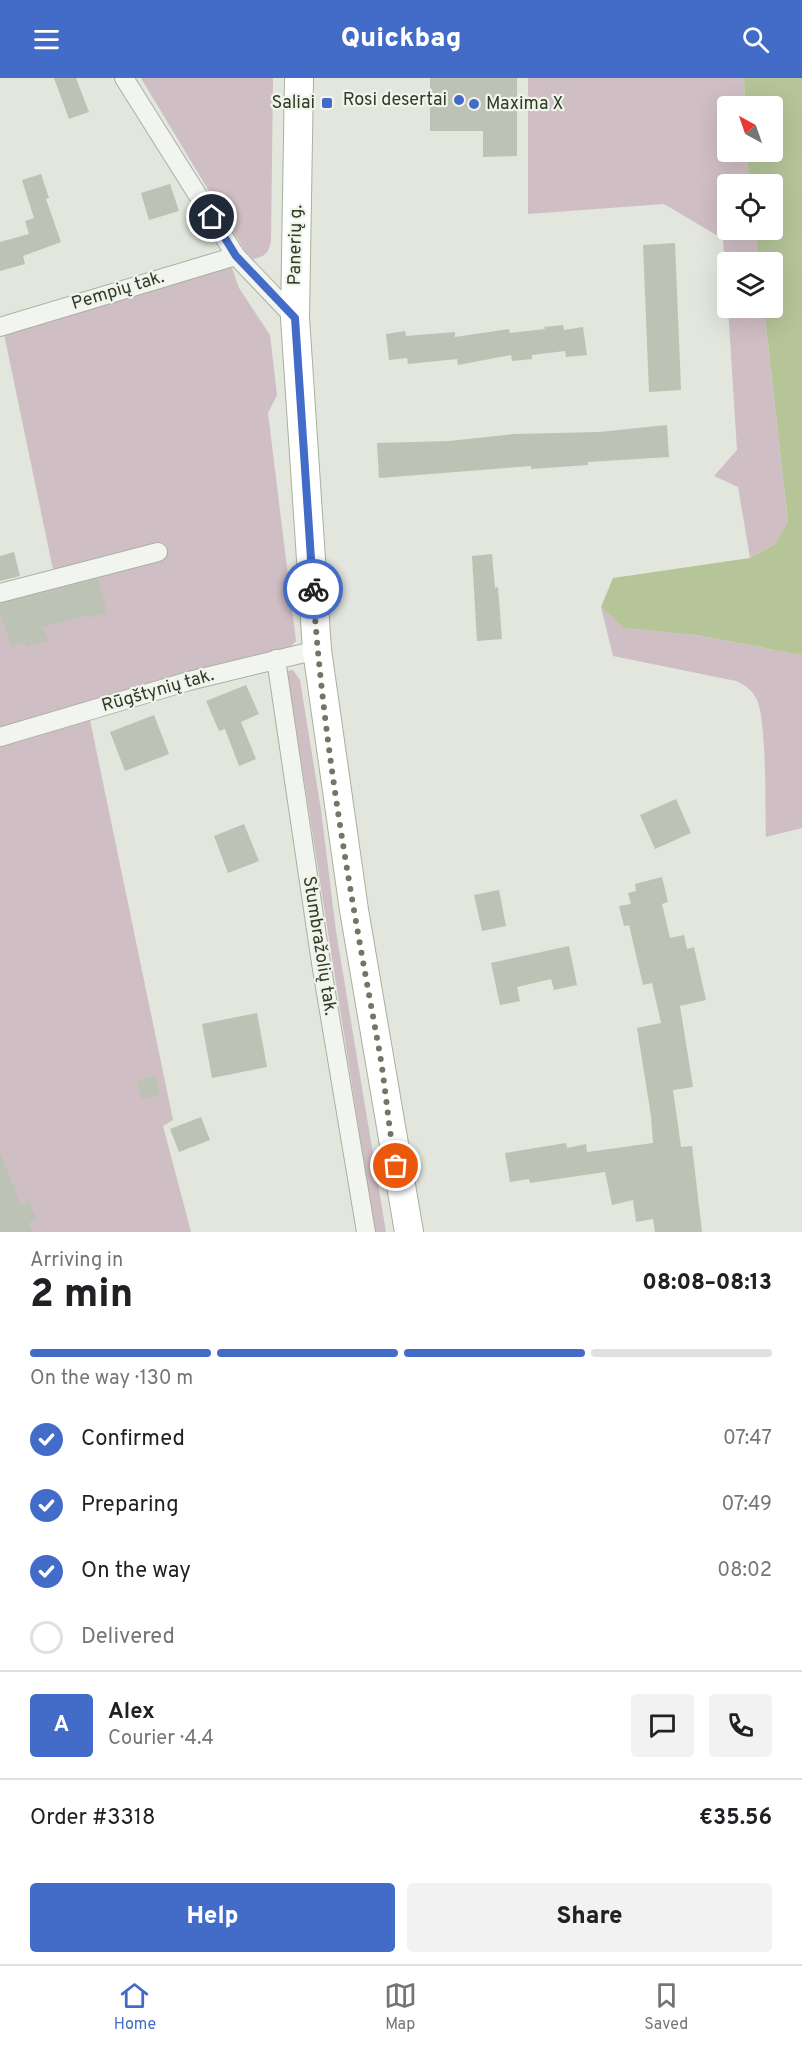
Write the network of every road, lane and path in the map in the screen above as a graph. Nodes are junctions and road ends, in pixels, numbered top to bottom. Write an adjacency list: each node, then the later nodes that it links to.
1 (124, 78): 3 (street)
2 (299, 78): 4 (main road, Panerių g.)
3 (236, 256): 4 (street); 5 (street, Pempių tak.)
4 (295, 318): 8 (main road, Panerių g.)
5 (0, 327)
6 (158, 552): 7 (street)
7 (0, 593)
8 (317, 650): 9 (street, Rūgštynių tak.); 12 (main road, Panerių g.)
9 (276, 658): 10 (street, Rūgštynių tak.); 11 (street, Stumbražolių tak.)
10 (0, 737)
11 (366, 1232)
12 (409, 1232)

